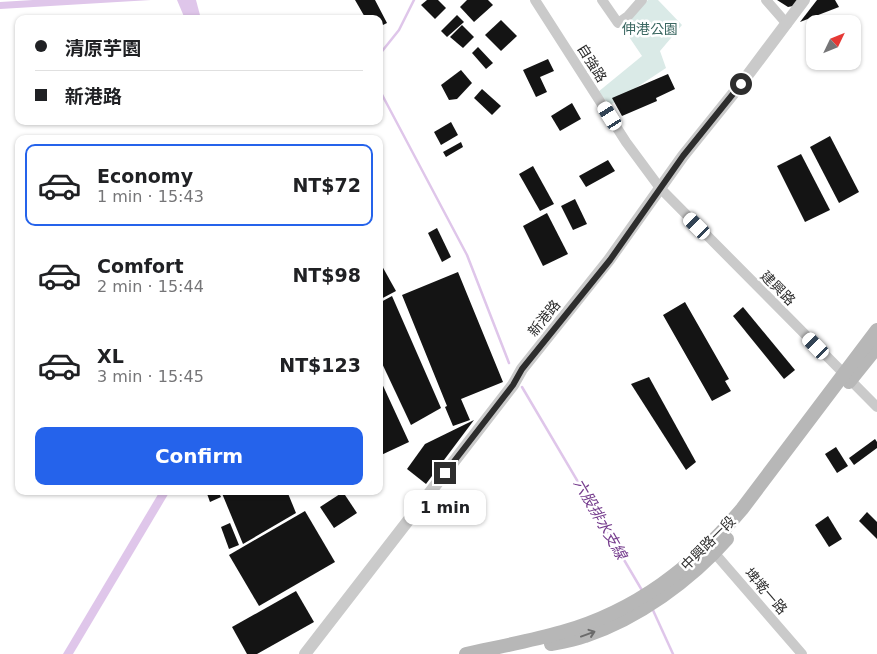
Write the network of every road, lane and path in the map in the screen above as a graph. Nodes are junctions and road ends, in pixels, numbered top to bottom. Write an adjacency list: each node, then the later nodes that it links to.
1 (535, 0): 7 (street, 自強路)
2 (602, 0): 3 (street)
3 (642, 0)
4 (766, 0): 6 (street)
5 (804, 0): 6 (street, 新港路)
6 (786, 24): 7 (street, 新港路)
7 (660, 188): 10 (street, 建興路); 13 (street, 新港路)
8 (877, 330): 10 (main road, 中興路一段)
9 (877, 346): 10 (main road, 中興路一段)
10 (847, 377): 11 (street, 建興路); 12 (main road, 中興路一段)
11 (877, 406)
12 (711, 550): 14 (main road, 中興路一段); 15 (main road, 中興路一段, one-way to 12); 16 (street, 埤墘一路)
13 (306, 654)
14 (466, 654)
15 (506, 654)
16 (802, 654)

